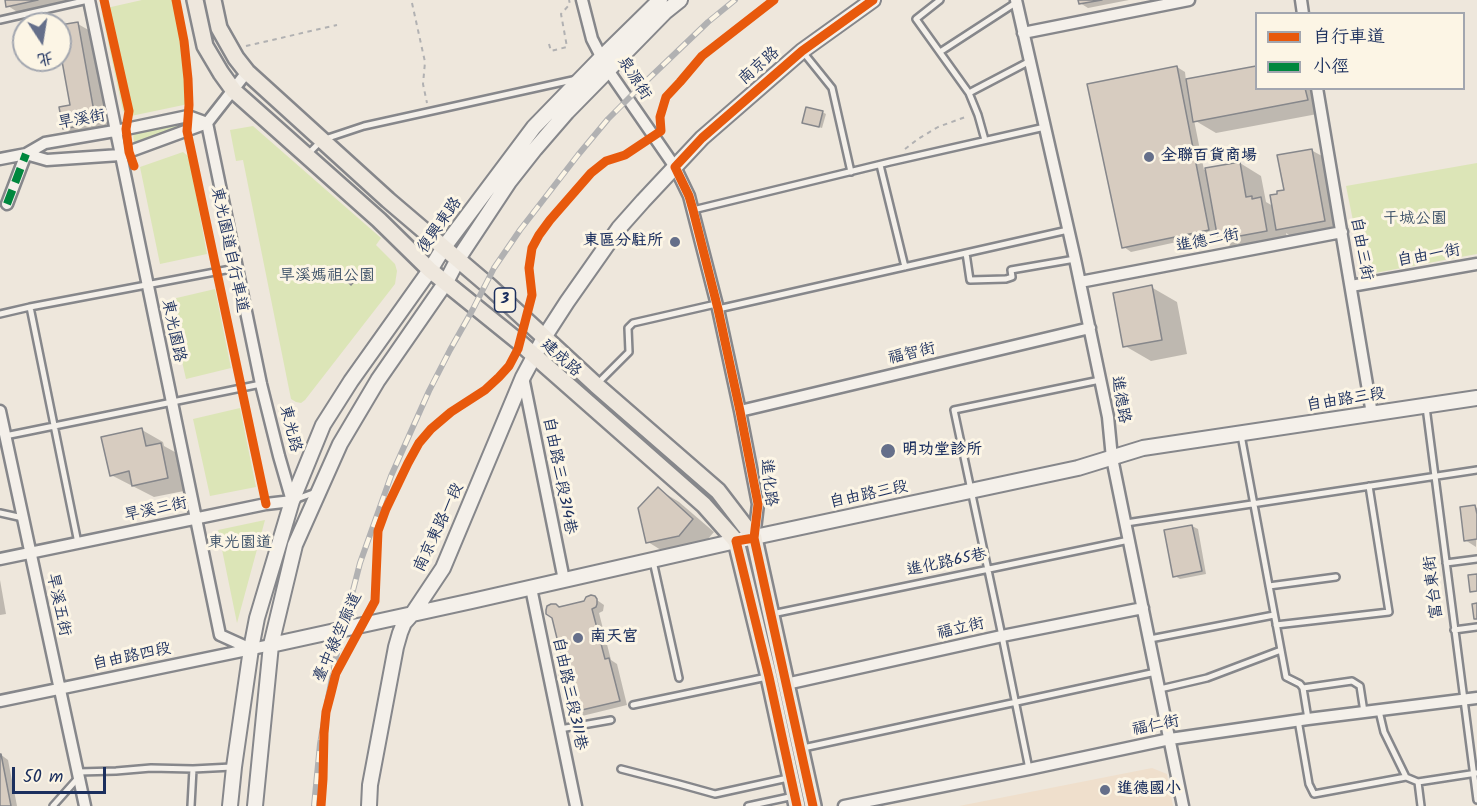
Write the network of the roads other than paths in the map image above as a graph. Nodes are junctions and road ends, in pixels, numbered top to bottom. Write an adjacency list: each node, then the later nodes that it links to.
1 (88, 0): 11 (lane); 25 (street, 東光園路)
2 (195, 0): 21 (main road, 建成路 / 3)
3 (213, 0): 18 (main road, 建成路 / 3)
4 (582, 0): 15 (street, 泉源街)
5 (660, 0): 15 (street, 復興東路)
6 (680, 0): 17 (street, 復興東路)
7 (873, 0): 13 (street, 南京路)
8 (940, 0): 14 (lane)
9 (1189, 0): 12 (street)
10 (1017, 1): 12 (street, 進德路); 14 (lane)
11 (0, 20)
12 (1023, 33): 16 (street, 進德路)
13 (802, 51): 33 (street, 南京路); 34 (lane)
14 (940, 52): 22 (lane)
15 (602, 57): 17 (street, 泉源街); 19 (street, 復興東路)
16 (1030, 61): 22 (lane); 24 (street, 進德路)
17 (608, 70): 19 (lane); 33 (street, 泉源街); 41 (street, 復興東路)
18 (247, 72): 21 (street); 26 (main road, 建成路 / 3)
19 (582, 77): 26 (lane); 39 (street, 復興東路)
20 (1317, 90): 38 (street, 自由三街)
21 (234, 91): 23 (street); 30 (main road, 建成路 / 3)
22 (969, 93): 27 (lane)
23 (207, 123): 25 (street, 旱溪街); 29 (street, 旱溪街); 45 (street, 東光路)
24 (1045, 127): 27 (lane); 37 (street, 進德路)
25 (116, 130): 28 (street, 旱溪街); 29 (street, 東光園路)
26 (322, 140): 30 (lane); 39 (main road, 建成路 / 3)
27 (985, 140): 32 (lane)
28 (26, 154): 29 (street, 旱溪街); 31 (street, 旱溪街); 35 (street)
29 (120, 155): 49 (street, 東光園路)
30 (307, 155): 46 (main road, 建成路 / 3)
31 (0, 159)
32 (880, 165): 34 (lane); 44 (lane)
33 (675, 167): 36 (street, 進化路); 55 (street, 南京路)
34 (851, 172): 36 (lane)
35 (7, 204)
36 (693, 210): 52 (street, 進化路)
37 (1069, 229): 40 (lane); 42 (street, 進德路)
38 (1342, 232): 48 (street, 進德二街); 50 (street, 自由三街)
39 (444, 247): 41 (main road, 建成路 / 3); 46 (street, 復興東路)
40 (966, 253): 42 (lane); 44 (lane)
41 (458, 259): 47 (street, 復興東路); 55 (main road, 建成路 / 3)
42 (1075, 259): 48 (street, 進德路)
43 (1477, 264): 50 (street, 自由一街)
44 (905, 267): 52 (lane)
45 (236, 268): 49 (lane); 58 (street, 東光路)
46 (430, 270): 47 (main road, 建成路 / 3); 75 (street, 復興東路)
47 (446, 282): 56 (main road, 建成路 / 3); 74 (street, 復興東路)
48 (1080, 282): 54 (street, 進德路)
49 (148, 285): 51 (lane); 61 (street, 東光園路)
50 (1351, 286): 65 (street, 自由三街)
51 (30, 307): 53 (lane); 66 (lane)
52 (717, 307): 59 (lane); 64 (street, 進化路)
53 (0, 314)
54 (1090, 328): 57 (street, 進德路); 64 (street, 福智街)
55 (545, 336): 56 (street, 南京路); 59 (main road, 建成路 / 3)
56 (529, 368): 83 (main road, 建成路 / 3); 92 (street, 自由路三段314巷); 96 (street, 南京東路一段)
57 (1100, 380): 69 (street, 進德路); 73 (lane)
58 (261, 384): 61 (lane); 75 (street, 東光路)
59 (596, 385): 81 (main road, 建成路 / 3)
60 (1477, 398): 62 (street, 自由路三段)
61 (172, 403): 66 (lane); 79 (street, 東光園路)
62 (1426, 405): 65 (street, 自由路三段); 71 (lane, 富台東街)
63 (0, 411): 68 (street, 旱溪五街)
64 (740, 411): 81 (street, 進化路)
65 (1372, 414): 67 (street, 自由路三段)
66 (55, 426): 68 (lane); 84 (lane)
67 (1241, 434): 69 (street, 自由路三段); 76 (lane)
68 (5, 436): 78 (street, 旱溪五街)
69 (1112, 458): 73 (street, 自由路三段); 80 (street, 進德路)
70 (1477, 470): 71 (lane)
71 (1436, 476): 72 (lane); 89 (lane, 富台東街)
72 (1369, 486): 76 (lane); 99 (lane)
73 (970, 490): 81 (street, 自由路三段); 90 (lane)
74 (318, 492): 75 (lane, 旱溪三街); 104 (street)
75 (292, 501): 79 (street, 旱溪三街); 105 (street)
76 (1253, 503): 80 (lane); 93 (lane)
77 (0, 513): 78 (lane)
78 (23, 518): 85 (street, 旱溪五街)
79 (196, 518): 84 (street, 旱溪三街); 105 (street, 東光園路)
80 (1125, 523): 82 (street, 進德路)
81 (754, 538): 83 (street, 自由路三段); 97 (main road, 進化路 / 3)
82 (1129, 540): 90 (lane, 進化路65巷); 95 (street, 進德路)
83 (736, 541): 88 (street, 自由路三段); 108 (main road, 3)
84 (78, 543): 85 (street, 旱溪三街)
85 (31, 552): 86 (street, 旱溪三街); 112 (street, 旱溪五街)
86 (0, 559)
87 (1477, 559): 89 (lane)
88 (653, 561): 92 (street, 自由路三段); 109 (lane)
89 (1446, 563): 101 (lane, 富台東街)
90 (988, 569): 97 (lane, 進化路65巷); 102 (lane)
91 (1336, 577): 93 (lane)
92 (564, 580): 94 (street, 自由路三段)
93 (1269, 586): 98 (lane)
94 (531, 588): 96 (street, 自由路三段); 123 (street, 自由路三段311巷)
95 (1143, 609): 102 (street, 福立街); 103 (street, 進德路)
96 (412, 614): 104 (street, 自由路三段); 142 (street, 南京東路一段)
97 (770, 614): 110 (main road, 進化路 / 3)
98 (1274, 615): 99 (lane); 103 (lane)
99 (1276, 625): 106 (lane)
100 (1477, 627): 101 (lane)
101 (1454, 630): 115 (lane, 富台東街)
102 (1002, 636): 110 (street, 福立街); 117 (lane)
103 (1150, 639): 107 (street, 進德路)
104 (271, 645): 105 (street, 自由路四段); 141 (street)
105 (251, 649): 112 (street, 自由路四段); 126 (street)
106 (1281, 650): 111 (lane); 113 (lane)
107 (1156, 672): 113 (street, 進德路); 117 (lane)
108 (769, 677): 118 (lane); 132 (main road, 3)
109 (679, 678)
110 (786, 684): 125 (main road, 進化路 / 3)
111 (1303, 688): 120 (lane); 122 (lane)
112 (59, 689): 116 (street, 自由路四段); 131 (street, 旱溪五街)
113 (1160, 689): 124 (street, 進德路)
114 (1477, 699): 115 (street, 福仁街)
115 (1463, 700): 119 (street, 福仁街); 130 (lane, 富台東街)
116 (0, 702)
117 (1015, 702): 125 (lane); 129 (lane)
118 (633, 705)
119 (1378, 711): 120 (street, 福仁街); 133 (lane)
120 (1364, 712): 122 (street, 福仁街)
121 (611, 720): 123 (lane)
122 (1303, 720): 124 (street, 福仁街); 133 (lane)
123 (560, 729): 143 (street, 自由路三段311巷)
124 (1170, 739): 129 (street, 福仁街); 147 (street, 進德路)
125 (800, 748): 145 (main road, 進化路 / 3)
126 (234, 767): 127 (lane); 140 (street)
127 (193, 769): 131 (lane); 139 (lane)
128 (621, 769): 132 (lane)
129 (1029, 769): 146 (street, 福仁街)
130 (1475, 772): 134 (lane); 135 (lane, 富台東街)
131 (78, 775): 137 (lane); 138 (street, 旱溪五街)
132 (791, 777): 136 (main road, 3)
133 (1406, 777): 134 (lane)
134 (1418, 782): 148 (lane)
135 (1477, 800)
136 (796, 801): 144 (lane)
137 (53, 806)
138 (85, 806)
139 (190, 806)
140 (230, 806)
141 (255, 806)
142 (369, 806)
143 (576, 806)
144 (748, 806)
145 (813, 806)
146 (844, 806)
147 (1183, 806)
148 (1421, 806)

